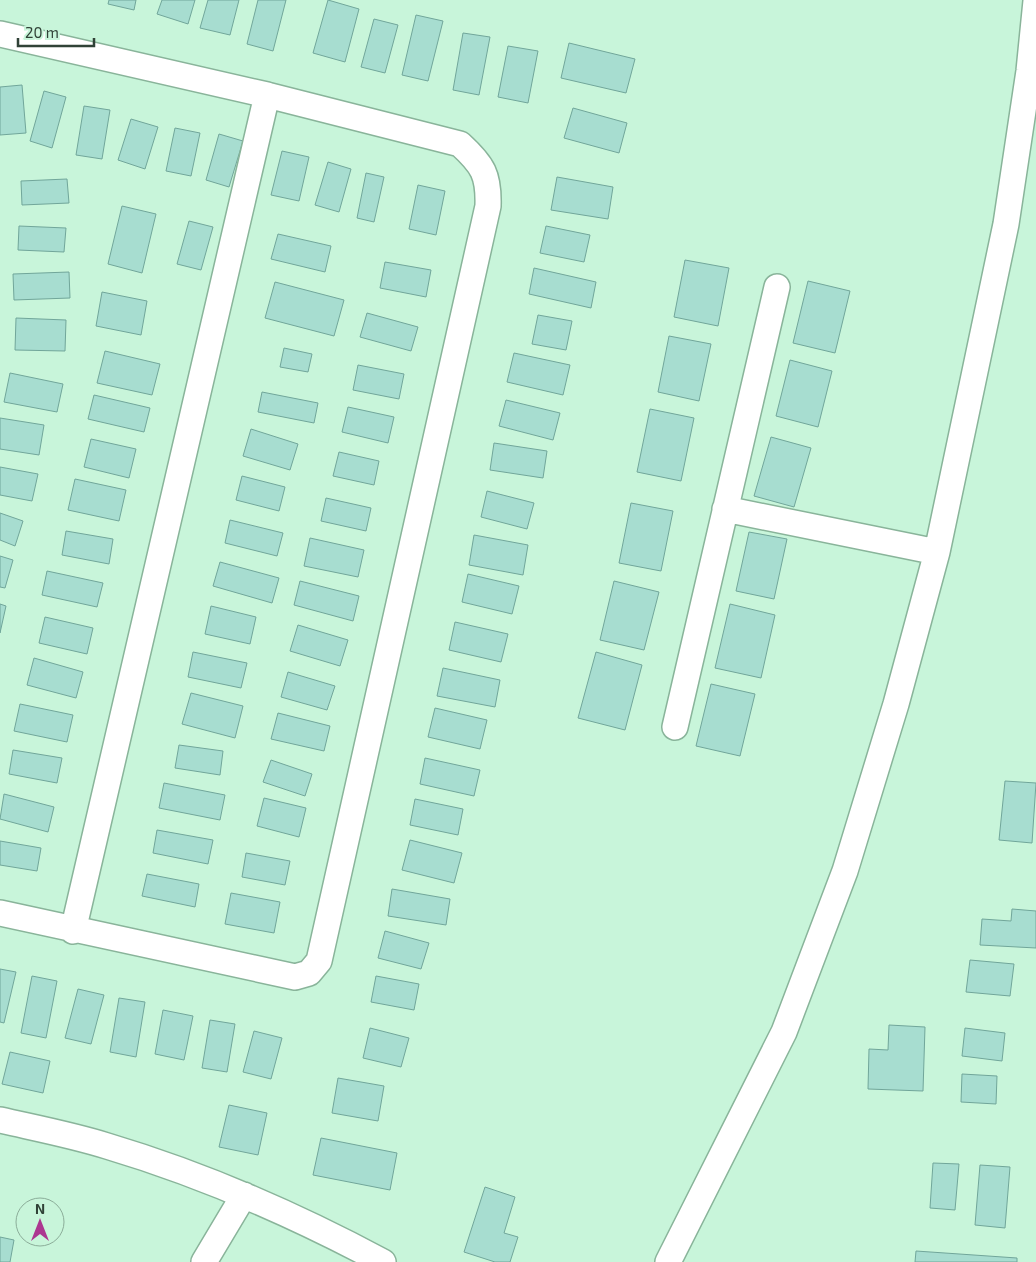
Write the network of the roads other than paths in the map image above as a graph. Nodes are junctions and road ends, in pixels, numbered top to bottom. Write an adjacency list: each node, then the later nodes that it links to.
1 (1036, 1): 6 (street)
2 (0, 34): 3 (street)
3 (267, 94): 9 (street); 9 (street)
4 (777, 288): 5 (street)
5 (725, 509): 6 (street); 7 (street)
6 (937, 552): 14 (street)
7 (675, 727)
8 (0, 913): 9 (street)
9 (74, 931)
10 (0, 1120): 11 (street)
11 (244, 1195): 12 (street); 13 (street)
12 (204, 1262)
13 (383, 1262)
14 (668, 1262)

